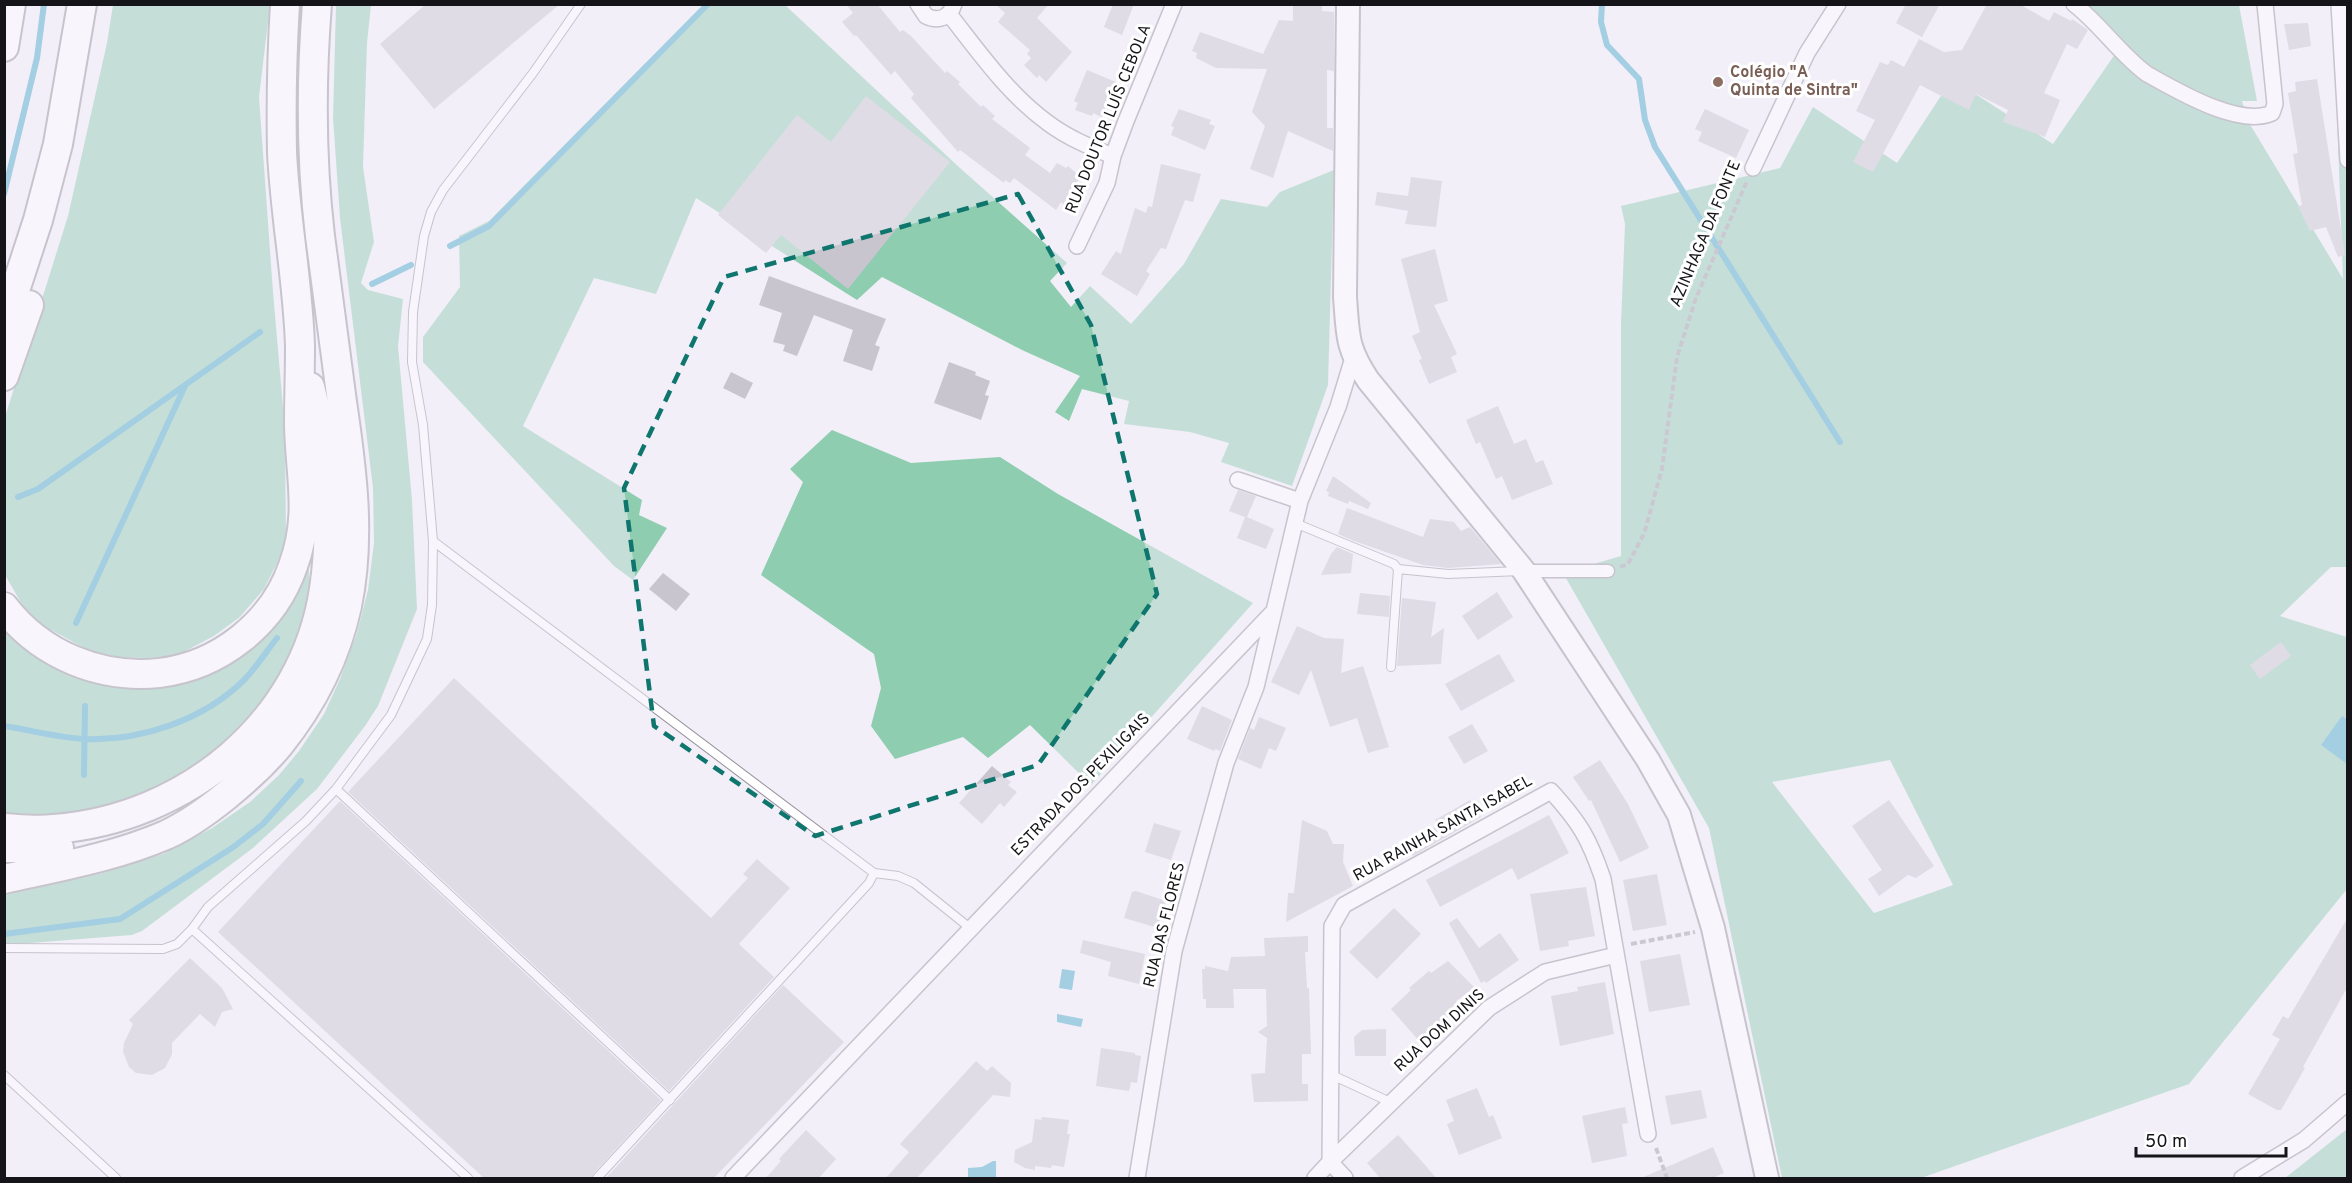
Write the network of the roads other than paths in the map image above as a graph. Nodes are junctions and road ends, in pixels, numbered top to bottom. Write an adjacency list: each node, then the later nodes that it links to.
1 (11, 4): 14 (highway)
2 (82, 4): 18 (highway)
3 (285, 4): 21 (highway)
4 (317, 4): 35 (highway)
5 (581, 4): 27 (lane)
6 (918, 4): 13 (street)
7 (1174, 4): 15 (street, RUA DOUTOR LUÍS CEBOLA)
8 (1348, 4): 22 (main road)
9 (1838, 4): 17 (street, AZINHAGA DA FONTE)
10 (2074, 4): 11 (street)
11 (2265, 4)
12 (2339, 4): 16 (street)
13 (952, 9): 15 (street)
14 (4, 47)
15 (1113, 156): 19 (street, RUA DOUTOR LUÍS CEBOLA)
16 (2348, 160)
17 (1753, 168)
18 (38, 220): 20 (highway); 23 (highway)
19 (1077, 246)
20 (4, 324)
21 (300, 344): 31 (highway); 36 (highway)
22 (1353, 358): 25 (street, ESTRADA DOS PEXILIGAIS); 29 (main road)
23 (4, 376)
24 (1238, 480): 25 (street)
25 (1300, 501): 26 (street, ESTRADA DOS PEXILIGAIS)
26 (1296, 523): 28 (lane); 32 (street, ESTRADA DOS PEXILIGAIS)
27 (433, 541): 34 (lane); 38 (lane)
28 (1398, 569): 29 (lane); 33 (lane)
29 (1524, 571): 30 (street); 58 (main road)
30 (1608, 571)
31 (4, 607)
32 (1274, 611): 40 (street, ESTRADA DOS PEXILIGAIS); 55 (street, RUA DAS FLORES)
33 (1391, 667)
34 (336, 789): 41 (lane); 46 (lane)
35 (218, 800): 37 (highway); 39 (highway)
36 (4, 828)
37 (4, 848)
38 (874, 873): 40 (lane); 46 (lane)
39 (4, 879)
40 (970, 928): 54 (street, ESTRADA DOS PEXILIGAIS)
41 (192, 929): 42 (lane); 52 (lane)
42 (4, 948)
43 (1616, 951): 45 (street, RUA RAINHA SANTA ISABEL); 47 (street, RUA DOM DINIS); 49 (street, RUA RAINHA SANTA ISABEL)
44 (4, 1075): 51 (lane)
45 (1332, 1075): 47 (lane); 50 (street, RUA RAINHA SANTA ISABEL)
46 (670, 1100): 53 (lane)
47 (1390, 1102): 50 (street, RUA DOM DINIS)
48 (2348, 1102): 59 (street)
49 (1648, 1134)
50 (1330, 1162): 56 (street); 57 (street)
51 (116, 1179)
52 (468, 1179)
53 (597, 1179)
54 (733, 1179)
55 (1137, 1179)
56 (1315, 1179)
57 (1345, 1179)
58 (1767, 1179)
59 (2242, 1179)

